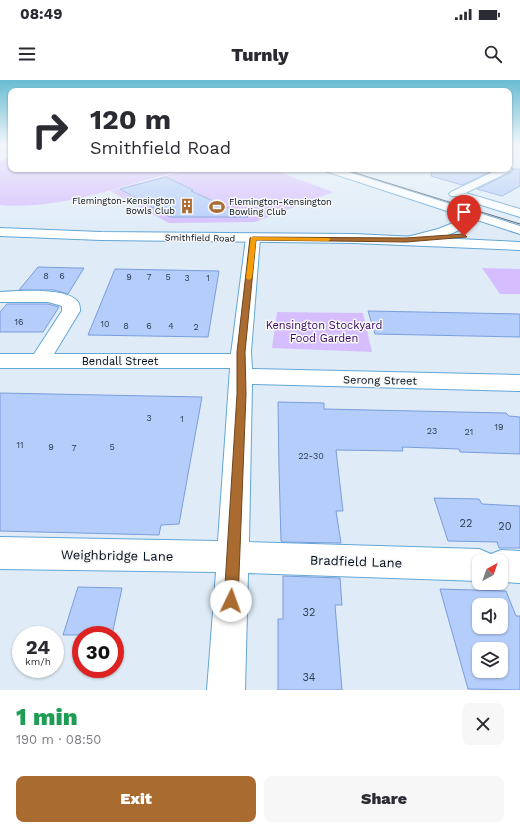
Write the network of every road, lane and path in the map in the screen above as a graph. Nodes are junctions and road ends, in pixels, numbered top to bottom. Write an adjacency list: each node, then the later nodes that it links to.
1 (343, 173): 5 (main road)
2 (498, 173): 4 (main road)
3 (442, 190): 4 (main road)
4 (455, 194): 6 (main road)
5 (453, 208): 7 (main road); 12 (main road)
6 (520, 213)
7 (520, 230)
8 (0, 232): 10 (main road, Smithfield Road)
9 (520, 235): 12 (main road, Smithfield Road)
10 (66, 236): 11 (main road, Smithfield Road); 13 (main road, Smithfield Road)
11 (253, 238): 12 (main road, Smithfield Road); 18 (main road)
12 (409, 240): 14 (main road, Smithfield Road)
13 (0, 241)
14 (520, 246)
15 (0, 297): 17 (main road)
16 (0, 361): 17 (main road, Bendall Street)
17 (40, 361): 18 (main road, Bendall Street)
18 (241, 369): 19 (main road, Serong Street); 21 (main road)
19 (520, 384)
20 (0, 553): 21 (main road, Weighbridge Lane)
21 (233, 557): 22 (main road, Bradfield Lane); 25 (main road)
22 (472, 565)
23 (508, 566): 24 (main road)
24 (520, 567)
25 (226, 690)

